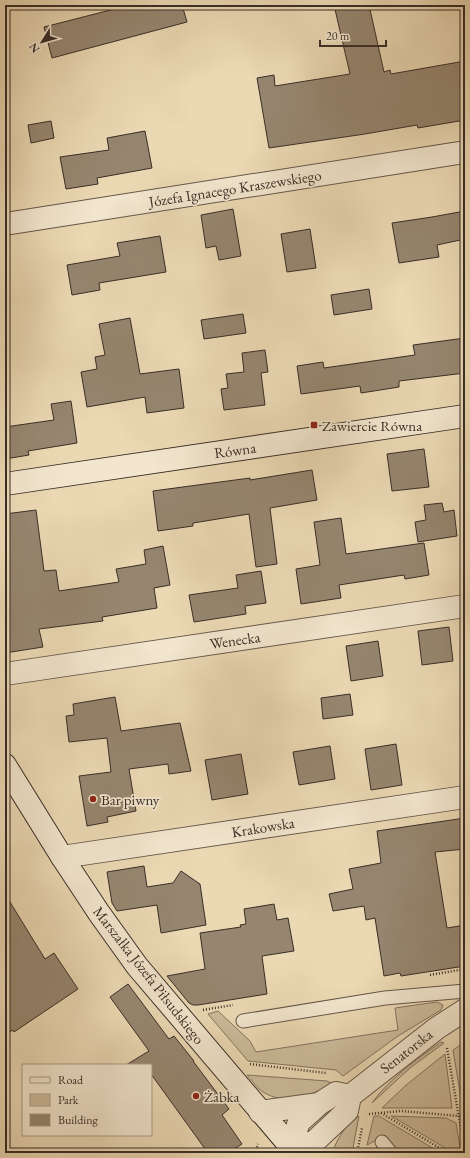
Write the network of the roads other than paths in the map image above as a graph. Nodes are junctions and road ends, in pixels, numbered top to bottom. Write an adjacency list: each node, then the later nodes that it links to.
1 (465, 152): 2 (street, Józefa Ignacego Kraszewskiego)
2 (5, 224)
3 (465, 416): 4 (street, Równa)
4 (5, 484)
5 (465, 606): 6 (street, Wenecka)
6 (5, 674)
7 (5, 766): 9 (street, Marszałka Józefa Piłsudskiego)
8 (465, 797): 9 (street, Krakowska)
9 (62, 858): 15 (street, Marszałka Józefa Piłsudskiego)
10 (465, 991): 12 (lane)
11 (465, 1010): 13 (street, Senatorska)
12 (242, 1021)
13 (350, 1096): 14 (street); 17 (street)
14 (319, 1104): 15 (street); 17 (street)
15 (260, 1112): 17 (street, Marszałka Józefa Piłsudskiego)
16 (382, 1142): 18 (lane)
17 (290, 1151)
18 (391, 1153)

